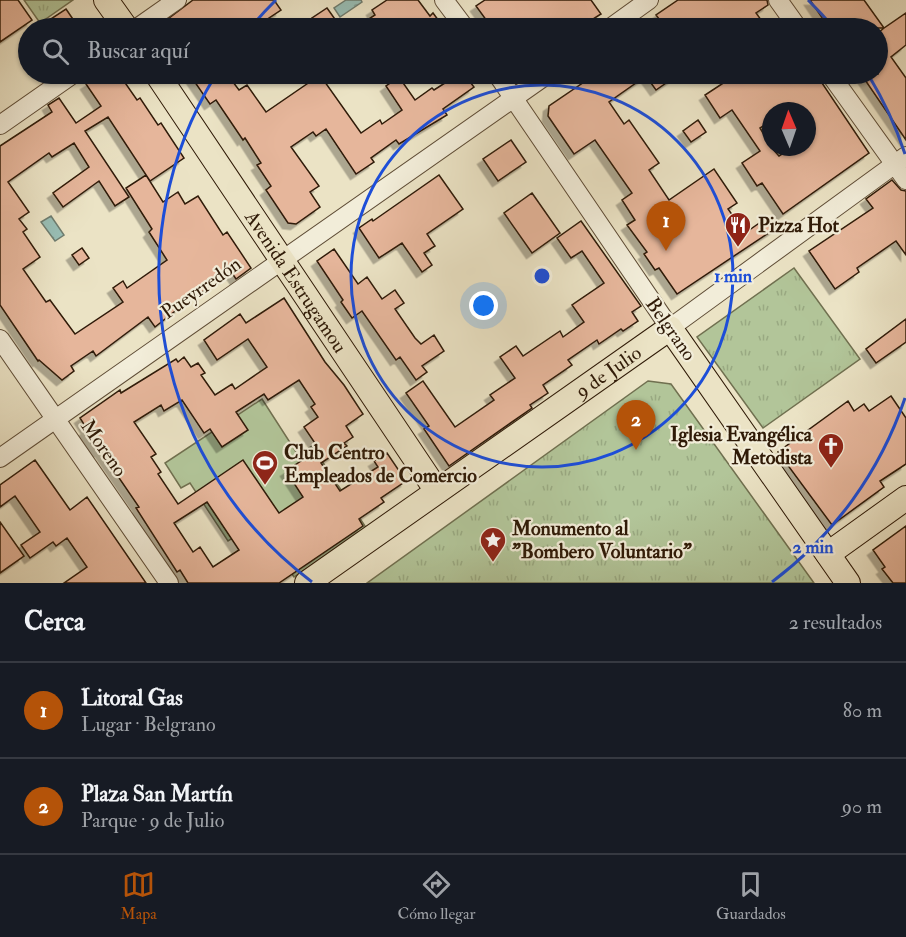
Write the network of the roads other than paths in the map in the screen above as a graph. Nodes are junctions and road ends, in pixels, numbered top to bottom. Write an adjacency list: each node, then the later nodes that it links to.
1 (106, 0): 6 (main road)
2 (177, 0): 7 (street)
3 (444, 0): 8 (street)
4 (649, 0): 9 (street)
5 (778, 0): 10 (street)
6 (119, 18)
7 (151, 18)
8 (458, 18)
9 (624, 18)
10 (791, 18)
11 (59, 84): 17 (street)
12 (164, 84): 20 (main road, Avenida Estrugamou)
13 (504, 84): 16 (street, Belgrano)
14 (534, 84): 16 (street, Pueyrredón)
15 (838, 84): 18 (street)
16 (514, 98): 20 (street, Pueyrredón); 21 (street, Belgrano)
17 (0, 125)
18 (900, 160): 19 (street); 21 (street, 9 de Julio)
19 (906, 180)
20 (281, 259): 23 (street, Pueyrredón); 25 (main road, Avenida Estrugamou)
21 (670, 328): 25 (main road, 9 de Julio); 27 (main road, Belgrano)
22 (0, 339): 23 (street, Moreno)
23 (56, 419): 24 (street, Pueyrredón); 28 (street, Moreno)
24 (0, 458)
25 (437, 491): 29 (main road, 9 de Julio)
26 (906, 498): 27 (main road)
27 (828, 554): 30 (main road, Belgrano)
28 (169, 583)
29 (307, 583)
30 (848, 583)

